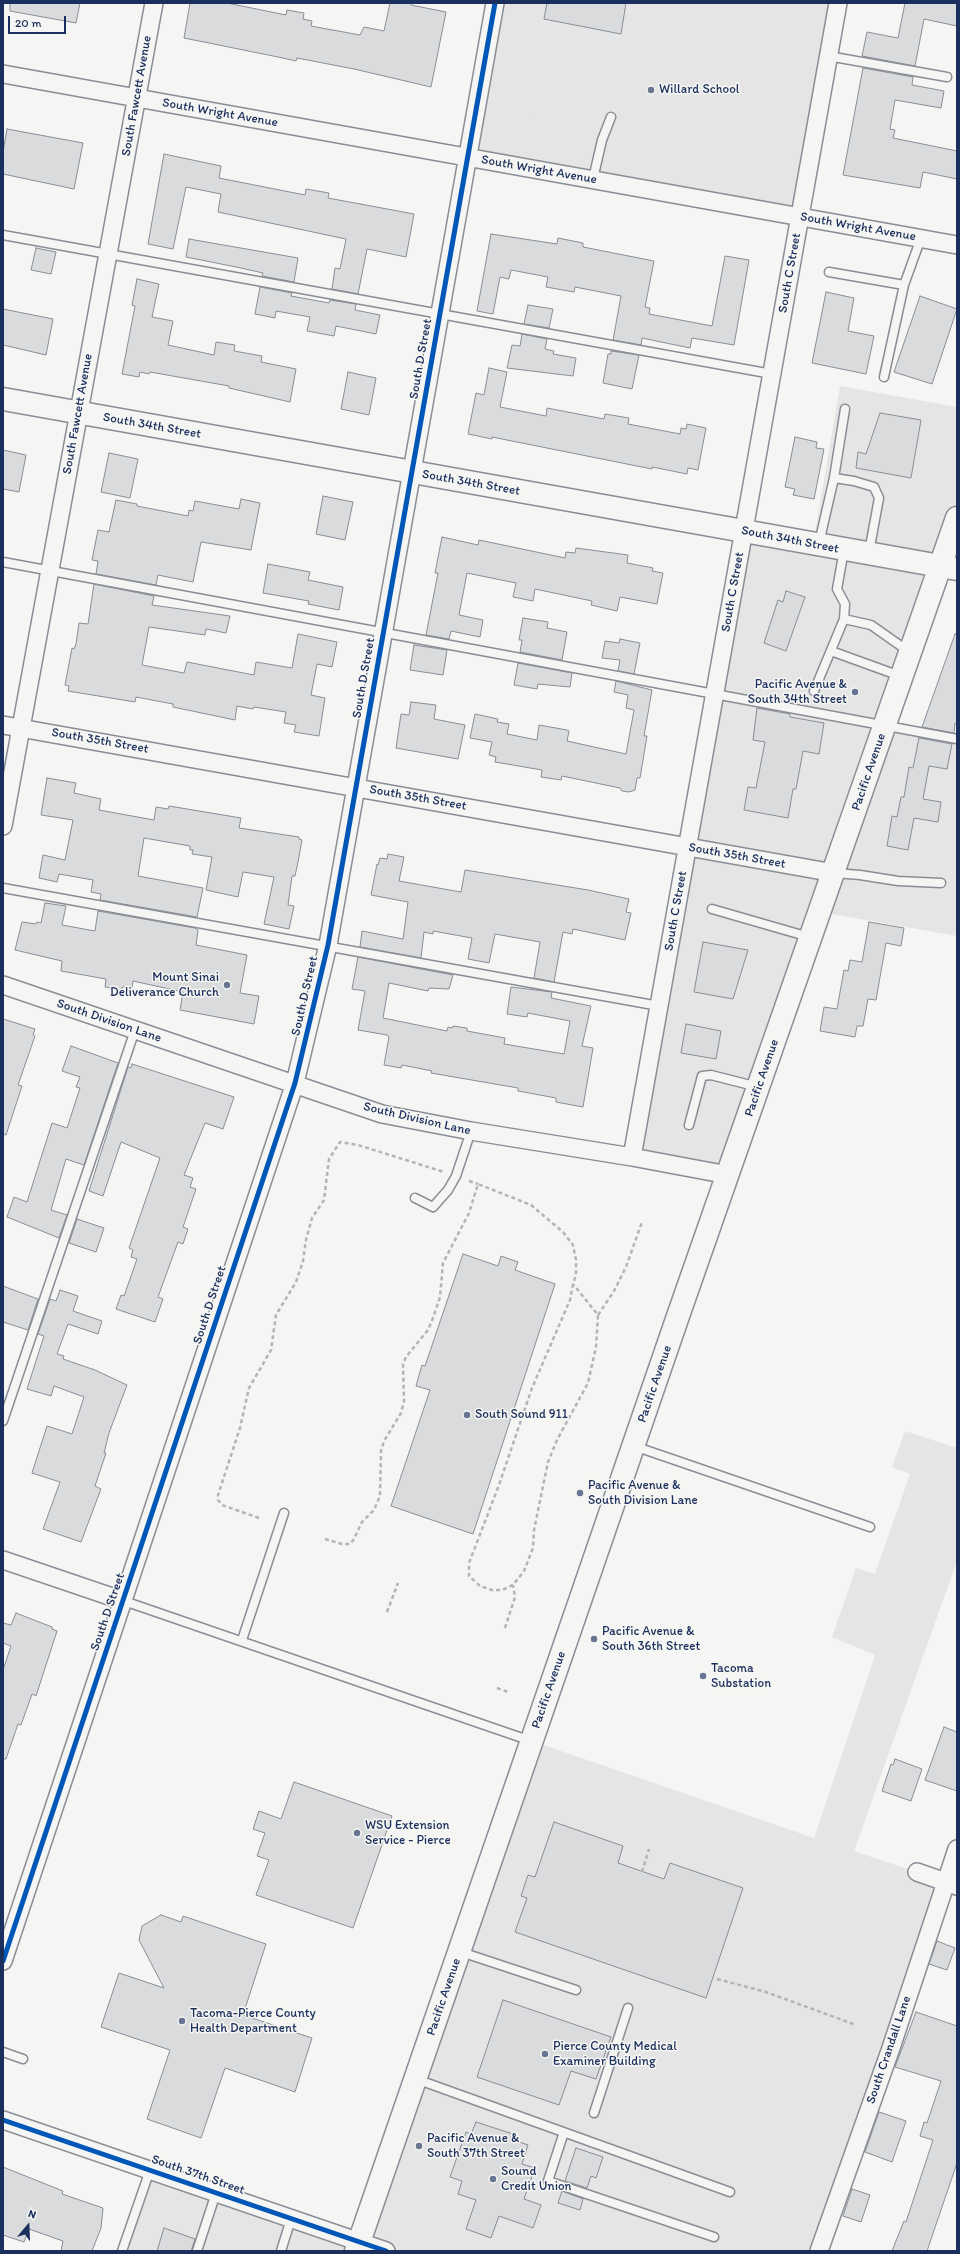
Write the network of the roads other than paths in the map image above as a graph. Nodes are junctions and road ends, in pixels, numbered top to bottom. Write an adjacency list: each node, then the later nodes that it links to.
1 (154, 3): 7 (street, South Fawcett Avenue)
2 (495, 3): 9 (street, South D Street)
3 (838, 3): 4 (street, South C Street)
4 (828, 56): 6 (lane); 11 (street, South C Street)
5 (3, 74): 7 (street, South Wright Avenue)
6 (947, 76)
7 (136, 98): 9 (street, South Wright Avenue); 15 (street, South Fawcett Avenue)
8 (611, 117): 10 (lane)
9 (468, 157): 10 (street, South Wright Avenue); 18 (street, South D Street)
10 (594, 180): 11 (street, South Wright Avenue)
11 (800, 217): 13 (street, South Wright Avenue); 19 (street, South C Street)
12 (3, 236): 15 (lane)
13 (921, 238): 14 (street, South Wright Avenue); 17 (lane)
14 (957, 245)
15 (108, 254): 18 (lane); 23 (street, South Fawcett Avenue)
16 (829, 272): 17 (lane)
17 (904, 285): 20 (lane)
18 (440, 313): 19 (lane); 24 (street, South D Street)
19 (772, 374): 27 (street, South C Street)
20 (884, 377)
21 (3, 399): 23 (main road, South 34th Street)
22 (845, 409): 25 (lane)
23 (79, 413): 24 (main road, South 34th Street); 33 (street, South Fawcett Avenue)
24 (412, 472): 27 (main road, South 34th Street); 35 (street, South D Street)
25 (834, 478): 28 (lane); 30 (lane)
26 (957, 518): 32 (main road, Pacific Avenue)
27 (744, 531): 28 (main road, South 34th Street); 40 (street, South C Street)
28 (818, 546): 29 (main road, South 34th Street)
29 (844, 550): 30 (main road, South 34th Street); 34 (lane)
30 (868, 554): 32 (main road, South 34th Street)
31 (3, 562): 33 (lane)
32 (948, 568): 37 (main road, Pacific Avenue)
33 (50, 571): 35 (lane); 43 (street, South Fawcett Avenue)
34 (844, 619): 36 (lane); 37 (lane)
35 (384, 632): 40 (lane); 45 (street, South D Street)
36 (831, 651): 38 (lane); 39 (lane)
37 (910, 652): 38 (main road, Pacific Avenue)
38 (902, 677): 42 (main road, Pacific Avenue)
39 (814, 691)
40 (714, 694): 42 (lane); 47 (street, South C Street)
41 (3, 724): 43 (street, South 35th Street)
42 (885, 726): 44 (lane); 48 (main road, Pacific Avenue)
43 (21, 728): 45 (street, South 35th Street); 46 (street, South Fawcett Avenue)
44 (957, 739)
45 (356, 787): 47 (street, South 35th Street); 53 (street, South D Street)
46 (3, 826)
47 (687, 847): 48 (street, South 35th Street); 55 (street, South C Street)
48 (834, 873): 49 (lane); 52 (main road, Pacific Avenue)
49 (941, 883)
50 (3, 888): 53 (lane)
51 (712, 909): 52 (lane)
52 (811, 938): 58 (main road, Pacific Avenue)
53 (328, 946): 55 (lane); 57 (street, South D Street)
54 (3, 985): 56 (street, South Division Lane)
55 (659, 1006): 61 (street, South C Street)
56 (135, 1030): 57 (street, South Division Lane); 64 (lane)
57 (295, 1083): 60 (street, South Division Lane); 69 (street, South D Street)
58 (759, 1087): 59 (lane); 62 (main road, Pacific Avenue)
59 (690, 1125)
60 (471, 1131): 61 (street, South Division Lane); 63 (lane)
61 (632, 1157): 62 (street, South Division Lane)
62 (728, 1175): 65 (main road, Pacific Avenue)
63 (415, 1198)
64 (3, 1421)
65 (634, 1446): 67 (lane); 71 (main road, Pacific Avenue)
66 (284, 1513): 70 (lane)
67 (870, 1527)
68 (3, 1560): 69 (street)
69 (124, 1601): 70 (lane); 76 (street, South D Street)
70 (242, 1640): 71 (lane)
71 (532, 1741): 75 (main road, Pacific Avenue)
72 (957, 1849): 74 (street, South Crandall Lane)
73 (917, 1872): 74 (street)
74 (951, 1884): 95 (street, South Crandall Lane)
75 (460, 1952): 77 (lane); 81 (main road, Pacific Avenue)
76 (3, 1961)
77 (576, 1990)
78 (628, 2008): 82 (lane)
79 (3, 2052): 80 (lane)
80 (23, 2059)
81 (416, 2079): 84 (lane); 90 (main road, Pacific Avenue)
82 (594, 2113)
83 (3, 2120): 85 (street, South 37th Street)
84 (564, 2132): 86 (lane); 89 (lane)
85 (150, 2170): 87 (street, South 37th Street); 91 (lane)
86 (730, 2192)
87 (216, 2193): 88 (street, South 37th Street); 92 (lane)
88 (291, 2219): 90 (street, South 37th Street); 93 (lane)
89 (714, 2237)
90 (358, 2246): 94 (street, South 37th Street)
91 (122, 2251)
92 (196, 2251)
93 (281, 2251)
94 (386, 2251)
95 (820, 2251)

